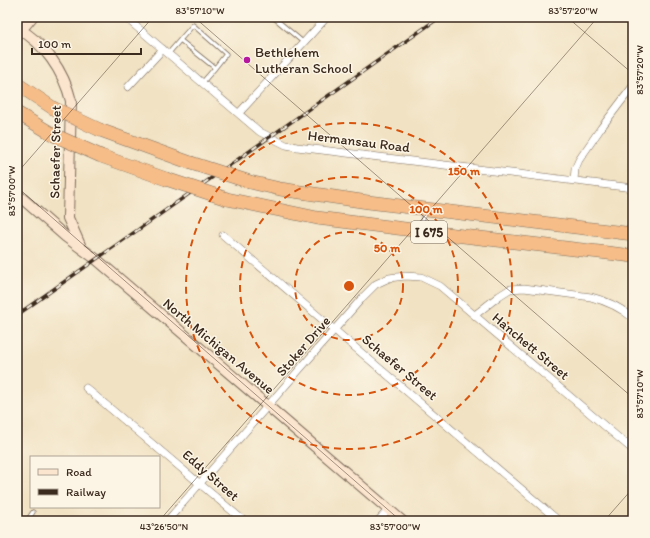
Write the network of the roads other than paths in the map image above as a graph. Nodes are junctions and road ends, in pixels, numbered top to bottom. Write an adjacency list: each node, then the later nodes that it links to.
1 (32, 17): 5 (street)
2 (125, 17): 8 (street, Hermansau Road)
3 (273, 17): 7 (lane)
4 (327, 17): 7 (street)
5 (18, 31): 20 (street, Schaefer Street)
6 (180, 40): 8 (lane); 9 (lane); 9 (lane)
7 (304, 43): 15 (street)
8 (165, 52): 10 (street, Hermansau Road); 13 (street)
9 (215, 68): 10 (lane)
10 (202, 83): 15 (street, Hermansau Road)
11 (17, 84): 19 (highway, I 675, bridge)
12 (633, 86): 16 (street)
13 (128, 87)
14 (17, 112): 22 (highway, I 675, bridge)
15 (239, 113): 16 (street, Hermansau Road)
16 (574, 180): 17 (street, Hermansau Road)
17 (633, 188)
18 (17, 194): 21 (street, North Michigan Avenue)
19 (424, 209): 22 (lane); 23 (highway, I 675)
20 (68, 218): 21 (street); 25 (street, Schaefer Street)
21 (55, 227): 25 (street, North Michigan Avenue)
22 (421, 231): 26 (highway, I 675)
23 (633, 234)
24 (223, 235): 30 (street, Schaefer Street)
25 (80, 247): 32 (street, North Michigan Avenue)
26 (633, 256)
27 (405, 276): 28 (street, Hanchett Street); 30 (street, Stoker Drive)
28 (474, 315): 29 (street); 33 (street, Hanchett Street)
29 (633, 318)
30 (334, 330): 32 (street, Stoker Drive); 42 (street, Schaefer Street)
31 (86, 388): 34 (street, Eddy Street)
32 (268, 406): 34 (street, Stoker Drive); 35 (street, North Michigan Avenue)
33 (633, 450)
34 (200, 483): 38 (street, Stoker Drive); 39 (street, Eddy Street)
35 (388, 510): 40 (street); 41 (street, North Michigan Avenue)
36 (33, 512): 37 (lane)
37 (27, 521)
38 (167, 521)
39 (244, 521)
40 (378, 521)
41 (402, 521)
42 (559, 521)

